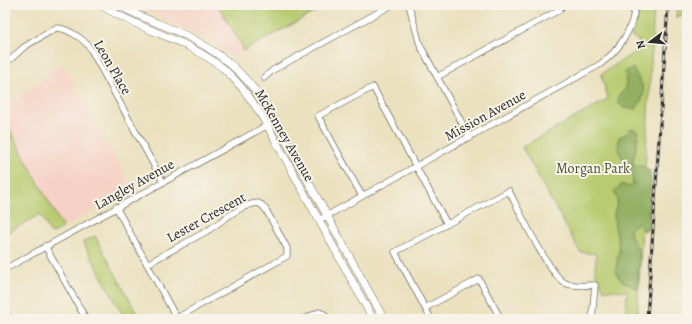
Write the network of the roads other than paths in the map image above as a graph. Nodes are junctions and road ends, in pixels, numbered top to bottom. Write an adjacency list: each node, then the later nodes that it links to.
1 (101, 5): 11 (main road, McKenney Avenue)
2 (118, 5): 10 (main road, McKenney Avenue)
3 (392, 5): 9 (street)
4 (409, 5): 8 (street)
5 (563, 5): 8 (street)
6 (635, 5): 12 (street, Mission Avenue)
7 (11, 58): 14 (street, Leon Place)
8 (437, 77): 12 (street)
9 (264, 78)
10 (275, 121): 11 (street, Langley Avenue); 17 (main road, McKenney Avenue)
11 (267, 125): 14 (street, Langley Avenue); 18 (main road, McKenney Avenue)
12 (470, 138): 13 (street, Mission Avenue)
13 (415, 167): 15 (street, Mission Avenue); 15 (street); 19 (street)
14 (163, 182): 16 (street, Langley Avenue)
15 (362, 196): 17 (street, Mission Avenue)
16 (116, 208): 20 (street, Langley Avenue); 21 (street, Lester Crescent)
17 (327, 216): 18 (street, Mission Avenue); 31 (main road, McKenney Avenue)
18 (319, 220): 30 (main road, McKenney Avenue)
19 (447, 224): 23 (street); 34 (street)
20 (46, 246): 22 (street, Langley Avenue); 27 (street)
21 (147, 264): 25 (street, Lester Crescent); 25 (street, Lester Crescent)
22 (5, 269)
23 (425, 308): 32 (street); 33 (street)
24 (5, 312): 26 (street)
25 (177, 318)
26 (9, 319)
27 (86, 319)
28 (305, 319): 29 (street)
29 (328, 319)
30 (373, 319)
31 (384, 319)
32 (431, 319)
33 (503, 319)
34 (592, 319)

